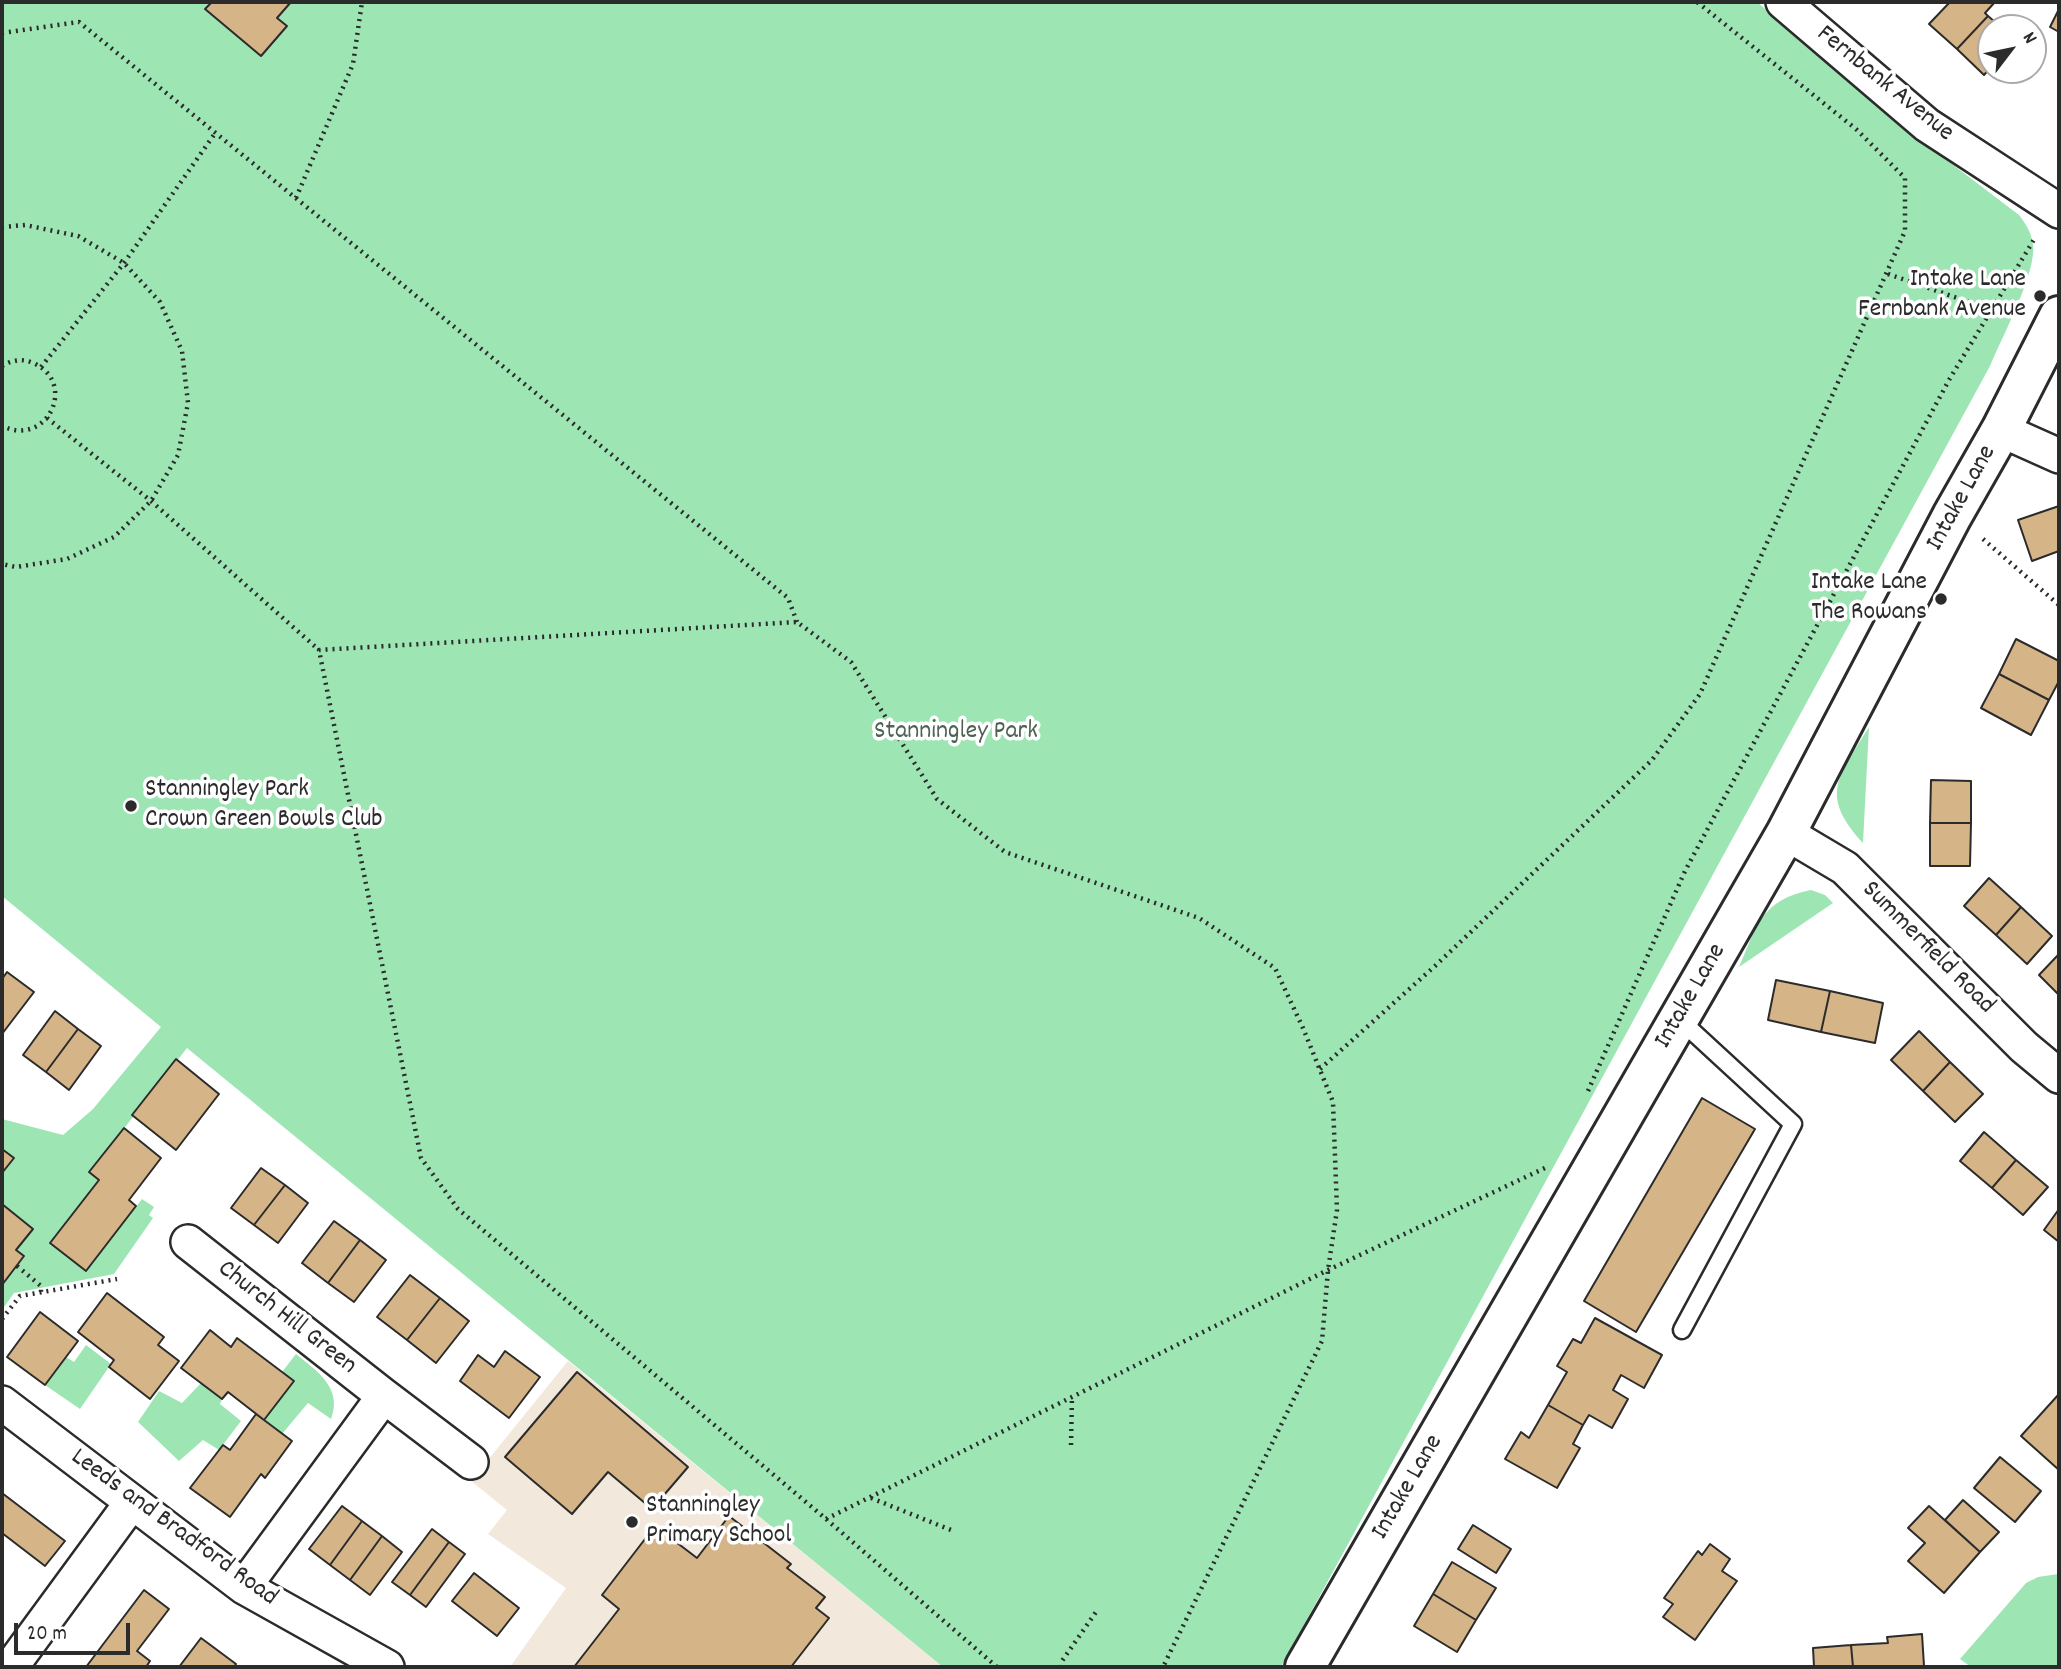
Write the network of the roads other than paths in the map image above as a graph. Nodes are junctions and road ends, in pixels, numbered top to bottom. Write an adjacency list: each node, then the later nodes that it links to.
1 (1783, 2): 2 (street, Fernbank Avenue)
2 (2057, 209)
3 (2059, 316): 4 (street, Intake Lane)
4 (2001, 430): 5 (street); 6 (street, Intake Lane)
5 (2059, 456)
6 (1786, 832): 7 (street, Intake Lane); 8 (street, Summerfield Road)
7 (1679, 1019): 10 (lane); 18 (street, Intake Lane)
8 (2059, 1076)
9 (188, 1242): 11 (street, Church Hill Green)
10 (1682, 1330)
11 (384, 1396): 13 (street, Church Hill Green); 15 (street)
12 (2, 1403): 14 (street, Leeds and Bradford Road)
13 (471, 1462)
14 (132, 1502): 15 (street, Leeds and Bradford Road); 16 (street)
15 (244, 1587): 17 (street, Leeds and Bradford Road)
16 (6, 1666)
17 (387, 1667)
18 (1305, 1667)

